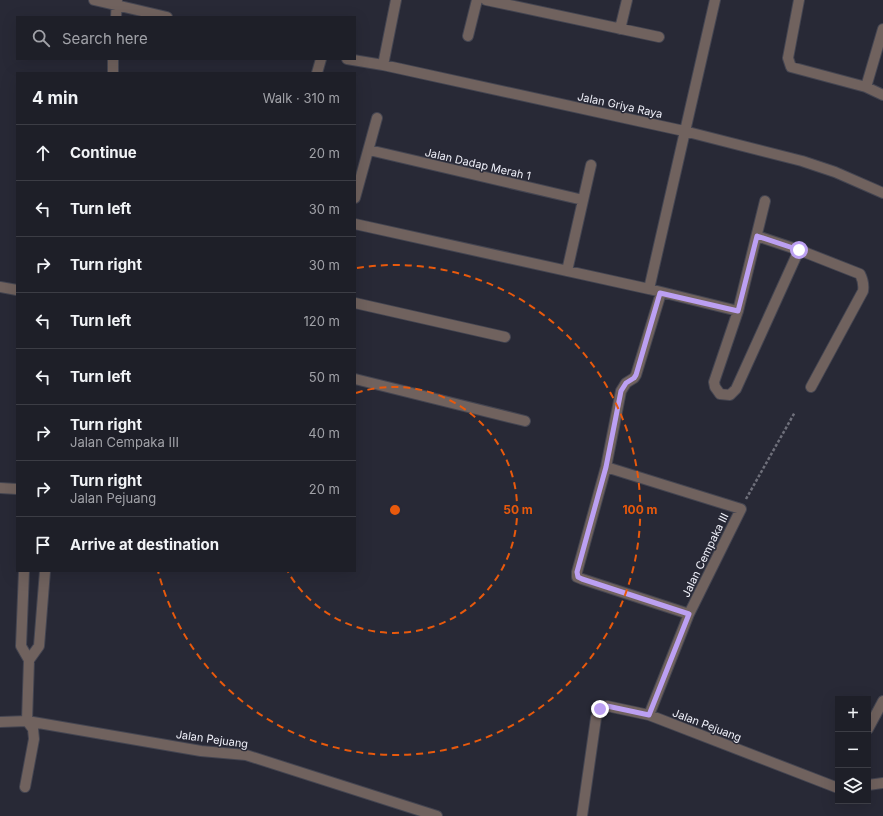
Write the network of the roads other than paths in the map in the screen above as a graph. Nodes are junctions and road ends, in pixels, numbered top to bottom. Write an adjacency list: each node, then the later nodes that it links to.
1 (94, 0): 8 (street)
2 (396, 0): 18 (street)
3 (476, 0): 13 (street)
4 (486, 0): 11 (street)
5 (627, 0): 11 (street)
6 (715, 0): 24 (street)
7 (799, 0): 21 (street)
8 (117, 2): 9 (street); 10 (street)
9 (116, 16)
10 (164, 16)
11 (620, 29): 14 (street)
12 (882, 35): 21 (street)
13 (468, 36)
14 (659, 37)
15 (114, 60): 19 (street)
16 (321, 60): 20 (street)
17 (353, 60): 18 (street, Jalan Griya Raya)
18 (382, 65): 24 (street, Jalan Griya Raya)
19 (113, 72)
20 (317, 72)
21 (866, 87): 22 (street)
22 (883, 95)
23 (377, 118): 25 (street)
24 (684, 131): 27 (street, Jalan Griya Raya); 36 (street)
25 (369, 150): 28 (street); 29 (street, Jalan Dadap Merah 1)
26 (591, 165): 29 (street)
27 (883, 193)
28 (356, 195)
29 (583, 200): 34 (street)
30 (765, 201): 32 (street)
31 (356, 224): 34 (street)
32 (757, 236): 33 (street); 40 (street)
33 (799, 250): 40 (street); 43 (street)
34 (567, 271): 36 (street)
35 (0, 287): 37 (street)
36 (649, 289): 38 (street)
37 (16, 290)
38 (660, 293): 40 (street); 45 (street)
39 (356, 303): 41 (street)
40 (738, 311)
41 (505, 337)
42 (356, 379): 44 (street)
43 (812, 387)
44 (525, 420)
45 (606, 467): 50 (street); 50 (street, Jalan Cempaka III)
46 (0, 488): 47 (street)
47 (16, 489)
48 (24, 572): 51 (street)
49 (45, 572): 51 (street)
50 (689, 614): 53 (street, Jalan Cempaka III)
51 (29, 660): 54 (street)
52 (883, 702): 56 (street)
53 (649, 715): 60 (street, Jalan Pejuang); 62 (street, Jalan Pejuang)
54 (27, 721): 55 (street, Jalan Pejuang); 59 (street); 61 (street, Jalan Pejuang)
55 (0, 722)
56 (871, 724)
57 (883, 783): 58 (street)
58 (871, 785)
59 (25, 787)
60 (835, 787)
61 (437, 816)
62 (582, 816)

